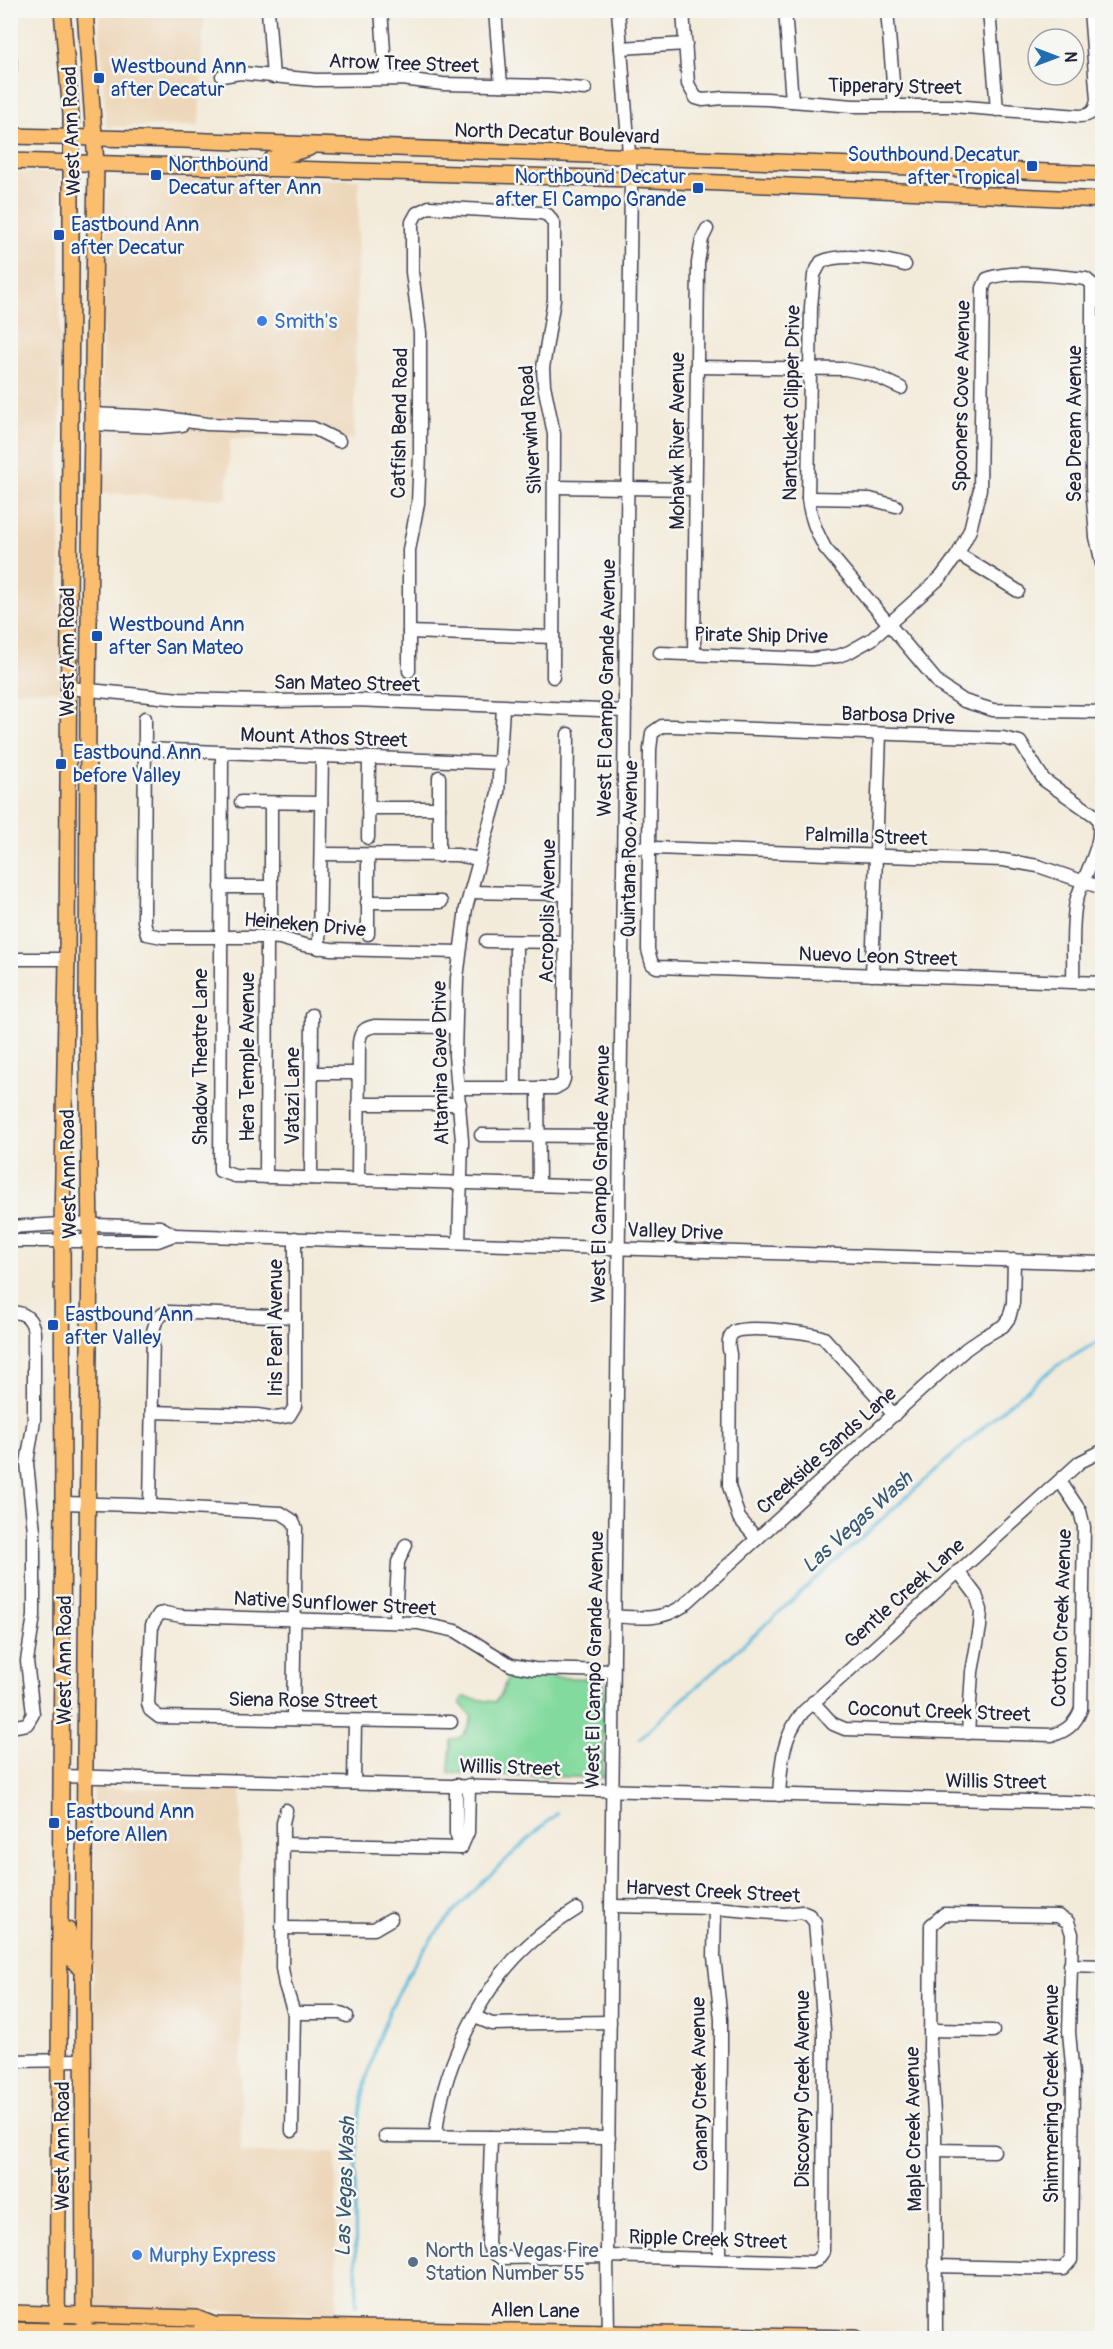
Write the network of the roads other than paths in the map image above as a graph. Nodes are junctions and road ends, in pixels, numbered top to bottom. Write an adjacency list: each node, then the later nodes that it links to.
1 (62, 10): 25 (main road, West Ann Road)
2 (85, 10): 26 (main road, West Ann Road)
3 (268, 10): 17 (street)
4 (381, 10): 18 (street)
5 (495, 10): 19 (street)
6 (618, 10): 13 (street, West El Campo Grande Avenue)
7 (683, 10): 12 (street)
8 (785, 10): 21 (street)
9 (887, 10): 22 (street)
10 (989, 10): 23 (street)
11 (1090, 10): 23 (street, Tipperary Street)
12 (686, 44): 13 (street); 21 (street, Tipperary Street)
13 (621, 48): 29 (street, West El Campo Grande Avenue)
14 (10, 58): 15 (street)
15 (10, 69)
16 (222, 76): 17 (street, Arrow Tree Street)
17 (273, 76): 18 (street, Arrow Tree Street)
18 (386, 78): 19 (street, Arrow Tree Street)
19 (501, 85): 20 (street, Arrow Tree Street)
20 (585, 89)
21 (792, 101): 22 (street, Tipperary Street)
22 (894, 106): 23 (street, Tipperary Street)
23 (997, 110)
24 (10, 136): 25 (main road, North Decatur Boulevard)
25 (72, 139): 26 (main road, North Decatur Boulevard); 31 (main road, West Ann Road)
26 (95, 139): 27 (main road, North Decatur Boulevard); 32 (main road, West Ann Road)
27 (317, 145): 28 (main road, North Decatur Boulevard); 33 (main road)
28 (353, 146): 29 (main road, North Decatur Boulevard); 34 (main road)
29 (630, 157): 35 (main road, North Decatur Boulevard); 36 (street, West El Campo Grande Avenue)
30 (10, 161): 31 (main road)
31 (72, 163): 32 (main road); 42 (main road, West Ann Road)
32 (96, 164): 33 (main road); 46 (main road, West Ann Road)
33 (266, 169): 34 (main road)
34 (353, 170): 36 (main road)
35 (1102, 174)
36 (631, 179): 37 (main road); 53 (street, West El Campo Grande Avenue)
37 (1102, 200)
38 (417, 213): 52 (street, Silverwind Road); 61 (street, Catfish Bend Road)
39 (707, 229): 43 (street, Mohawk River Avenue)
40 (905, 265): 44 (street, Nantucket Clipper Drive)
41 (1092, 284): 49 (street, Sea Dream Avenue); 57 (street, Spooners Cove Avenue)
42 (70, 351): 46 (main road); 47 (main road, West Ann Road)
43 (697, 367): 44 (street); 54 (street, Mohawk River Avenue)
44 (809, 368): 45 (street); 55 (street, Nantucket Clipper Drive)
45 (901, 388)
46 (91, 419): 48 (street); 51 (main road, West Ann Road)
47 (70, 421): 51 (main road); 67 (main road, West Ann Road)
48 (339, 441)
49 (1097, 455): 50 (street, Sea Dream Avenue)
50 (1097, 468): 58 (street, Sea Dream Avenue)
51 (89, 480): 68 (main road, West Ann Road)
52 (555, 487): 53 (street); 62 (street, Silverwind Road)
53 (627, 488): 54 (street); 70 (street, West El Campo Grande Avenue)
54 (696, 489): 64 (street, Mohawk River Avenue)
55 (808, 498): 56 (street); 60 (street, Nantucket Clipper Drive)
56 (896, 506)
57 (958, 554): 59 (street); 60 (street, Spooners Cove Avenue)
58 (1102, 564)
59 (1018, 591)
60 (888, 624): 64 (street, Pirate Ship Drive); 71 (street, Nantucket Clipper Drive)
61 (409, 632): 62 (street); 65 (street, Catfish Bend Road)
62 (553, 637): 66 (street, Silverwind Road)
63 (660, 652): 64 (street, Pirate Ship Drive)
64 (694, 654)
65 (409, 671)
66 (553, 676)
67 (69, 688): 68 (street, San Mateo Street); 114 (main road, West Ann Road)
68 (88, 690): 69 (street, San Mateo Street); 103 (main road, West Ann Road)
69 (503, 707): 70 (street, San Mateo Street); 80 (street, Altamira Cave Drive)
70 (625, 711): 88 (street, West El Campo Grande Avenue)
71 (1102, 712)
72 (146, 718): 76 (street)
73 (652, 733): 75 (street, Barbosa Drive); 89 (street, Quintana Roo Avenue)
74 (568, 734): 100 (street, Acropolis Avenue)
75 (880, 734): 93 (street); 95 (street, Barbosa Drive)
76 (145, 749): 77 (street, Mount Athos Street); 106 (street, Heineken Drive)
77 (222, 752): 78 (street, Mount Athos Street); 96 (street, Shadow Theatre Lane)
78 (322, 756): 79 (street, Mount Athos Street); 84 (street)
79 (369, 758): 80 (street, Mount Athos Street); 85 (street)
80 (501, 763): 94 (street, Altamira Cave Drive)
81 (439, 777): 86 (street)
82 (241, 802): 83 (street)
83 (271, 803): 84 (street); 97 (street)
84 (321, 803): 90 (street)
85 (368, 808): 86 (street); 87 (street)
86 (439, 808): 92 (street)
87 (368, 838)
88 (624, 847): 89 (street, Palmilla Street); 144 (street, West El Campo Grande Avenue)
89 (649, 848): 93 (street, Palmilla Street); 115 (street, Quintana Roo Avenue)
90 (321, 854): 91 (street); 111 (street)
91 (368, 855): 92 (street); 101 (street)
92 (439, 855): 94 (street)
93 (876, 856): 95 (street, Palmilla Street); 116 (street)
94 (479, 859): 99 (street, Altamira Cave Drive)
95 (1083, 882): 98 (street, Palmilla Street); 117 (street)
96 (220, 886): 97 (street); 106 (street, Shadow Theatre Lane)
97 (271, 886): 104 (street)
98 (1102, 888)
99 (470, 892): 100 (street); 112 (street, Altamira Cave Drive)
100 (566, 894): 110 (street, Acropolis Avenue)
101 (368, 902): 102 (street); 105 (street)
102 (441, 903)
103 (88, 912): 114 (main road); 120 (main road, West Ann Road)
104 (271, 918)
105 (368, 934)
106 (221, 937): 107 (street, Heineken Drive); 132 (street, Shadow Theatre Lane)
107 (267, 937): 111 (street, Heineken Drive); 132 (street, Hera Temple Avenue)
108 (486, 941): 109 (street)
109 (516, 942): 110 (street); 125 (street)
110 (566, 942): 126 (street, Acropolis Avenue)
111 (319, 948): 112 (street, Heineken Drive)
112 (459, 952): 121 (street, Altamira Cave Drive)
113 (10, 959): 114 (street)
114 (67, 959): 120 (main road); 139 (main road, West Ann Road)
115 (652, 964): 116 (street, Nuevo Leon Street)
116 (872, 975): 117 (street, Nuevo Leon Street)
117 (1073, 982): 118 (street, Nuevo Leon Street)
118 (1102, 983)
119 (312, 1015): 122 (street, Vatazi Lane)
120 (87, 1018): 140 (main road, West Ann Road)
121 (455, 1027): 123 (street); 124 (street, Altamira Cave Drive)
122 (312, 1073): 123 (street); 133 (street, Vatazi Lane)
123 (358, 1073): 127 (street)
124 (458, 1088): 125 (street); 128 (street, Altamira Cave Drive)
125 (516, 1088): 126 (street)
126 (538, 1088): 130 (street)
127 (358, 1104): 128 (street); 134 (street)
128 (460, 1104): 135 (street, Altamira Cave Drive)
129 (481, 1135): 130 (street)
130 (538, 1135): 131 (street); 136 (street)
131 (598, 1136)
132 (266, 1177): 133 (street)
133 (311, 1178): 134 (street)
134 (358, 1179): 135 (street)
135 (461, 1184): 136 (street); 143 (street, Altamira Cave Drive)
136 (539, 1185): 137 (street)
137 (597, 1187)
138 (10, 1227): 139 (street, Valley Drive)
139 (63, 1232): 140 (street, Valley Drive); 142 (street, Valley Drive); 153 (main road, West Ann Road)
140 (90, 1232): 141 (street, Valley Drive); 154 (main road, West Ann Road)
141 (295, 1238): 143 (street, Valley Drive); 148 (street, Iris Pearl Avenue)
142 (10, 1241)
143 (459, 1243): 144 (street, Valley Drive)
144 (620, 1248): 145 (street, Valley Drive); 159 (street, West El Campo Grande Avenue)
145 (1014, 1260): 146 (street, Valley Drive); 150 (street, Creekside Sands Lane)
146 (1102, 1263)
147 (10, 1312): 169 (street)
148 (295, 1317): 149 (street); 149 (street, Iris Pearl Avenue)
149 (152, 1412): 155 (street)
150 (894, 1415): 156 (street, Creekside Sands Lane); 156 (street)
151 (1102, 1451): 152 (street, Gentle Creek Lane)
152 (1060, 1481): 158 (street, Gentle Creek Lane); 168 (street, Cotton Creek Avenue)
153 (63, 1503): 154 (street); 171 (main road, West Ann Road)
154 (86, 1503): 155 (street); 172 (main road, West Ann Road)
155 (150, 1506): 160 (street)
156 (757, 1539): 159 (street, Creekside Sands Lane)
157 (406, 1545): 161 (street)
158 (958, 1572): 163 (street, Gentle Creek Lane); 170 (street)
159 (614, 1616): 162 (street, West El Campo Grande Avenue)
160 (294, 1620): 161 (street, Native Sunflower Street); 164 (street, Native Sunflower Street); 165 (street)
161 (395, 1622): 162 (street, Native Sunflower Street)
162 (613, 1671): 176 (street, West El Campo Grande Avenue)
163 (813, 1702): 170 (street, Coconut Creek Street); 177 (street, Gentle Creek Lane)
164 (154, 1714): 165 (street, Siena Rose Street)
165 (293, 1719): 166 (street, Siena Rose Street)
166 (355, 1720): 167 (street, Siena Rose Street); 173 (street)
167 (451, 1722)
168 (1071, 1726): 170 (street, Coconut Creek Street)
169 (10, 1727)
170 (968, 1733)
171 (61, 1776): 172 (street, Willis Street); 182 (main road, West Ann Road)
172 (84, 1776): 173 (street, Willis Street); 192 (main road, West Ann Road)
173 (354, 1782): 174 (street, Willis Street)
174 (456, 1785): 175 (street, Willis Street); 181 (street)
175 (469, 1785): 176 (street, Willis Street); 181 (street)
176 (612, 1790): 177 (street, Willis Street); 183 (street, West El Campo Grande Avenue)
177 (779, 1795): 178 (street, Willis Street)
178 (1102, 1803)
179 (286, 1810): 180 (street)
180 (283, 1844): 181 (street); 189 (street)
181 (461, 1848)
182 (60, 1874): 192 (main road); 199 (main road, West Ann Road)
183 (611, 1906): 184 (street, Harvest Creek Street); 196 (street, West El Campo Grande Avenue)
184 (715, 1908): 186 (street, Harvest Creek Street); 210 (street, Canary Creek Avenue)
185 (578, 1909): 195 (street)
186 (812, 1918): 211 (street, Discovery Creek Avenue)
187 (391, 1919): 189 (street)
188 (1068, 1922): 190 (street, Shimmering Creek Avenue); 197 (street, Maple Creek Avenue)
189 (282, 1928): 193 (street)
190 (1071, 1965): 191 (street); 212 (street, Shimmering Creek Avenue)
191 (1102, 1966)
192 (83, 1972): 200 (main road, West Ann Road)
193 (294, 2013): 194 (street); 202 (street)
194 (347, 2016)
195 (476, 2017): 196 (street); 204 (street)
196 (610, 2022): 206 (street, West El Campo Grande Avenue)
197 (930, 2030): 198 (street); 207 (street, Maple Creek Avenue)
198 (993, 2031)
199 (59, 2060): 200 (street); 201 (street); 214 (main road, West Ann Road)
200 (83, 2060): 215 (main road, West Ann Road)
201 (10, 2061)
202 (292, 2131)
203 (385, 2136): 204 (street)
204 (435, 2136): 205 (street)
205 (491, 2138): 206 (street); 209 (street, Ripple Creek Street)
206 (609, 2138): 209 (street, West El Campo Grande Avenue)
207 (935, 2150): 208 (street); 212 (street, Maple Creek Avenue)
208 (994, 2151)
209 (607, 2256): 210 (street, Ripple Creek Street); 221 (street, West El Campo Grande Avenue)
210 (718, 2259): 211 (street, Ripple Creek Street)
211 (817, 2260)
212 (935, 2266): 223 (street, Maple Creek Avenue)
213 (10, 2313): 214 (main road, Allen Lane)
214 (57, 2314): 215 (main road, Allen Lane); 219 (main road, West Ann Road)
215 (84, 2315): 216 (main road, Allen Lane); 220 (main road, West Ann Road)
216 (214, 2325): 218 (main road, Allen Lane); 220 (main road, Allen Lane)
217 (10, 2330): 219 (main road, Allen Lane)
218 (434, 2334): 221 (main road, Allen Lane)
219 (57, 2335): 220 (main road, Allen Lane)
220 (84, 2335)
221 (608, 2336): 222 (main road, Allen Lane)
222 (855, 2338)
223 (936, 2338)

